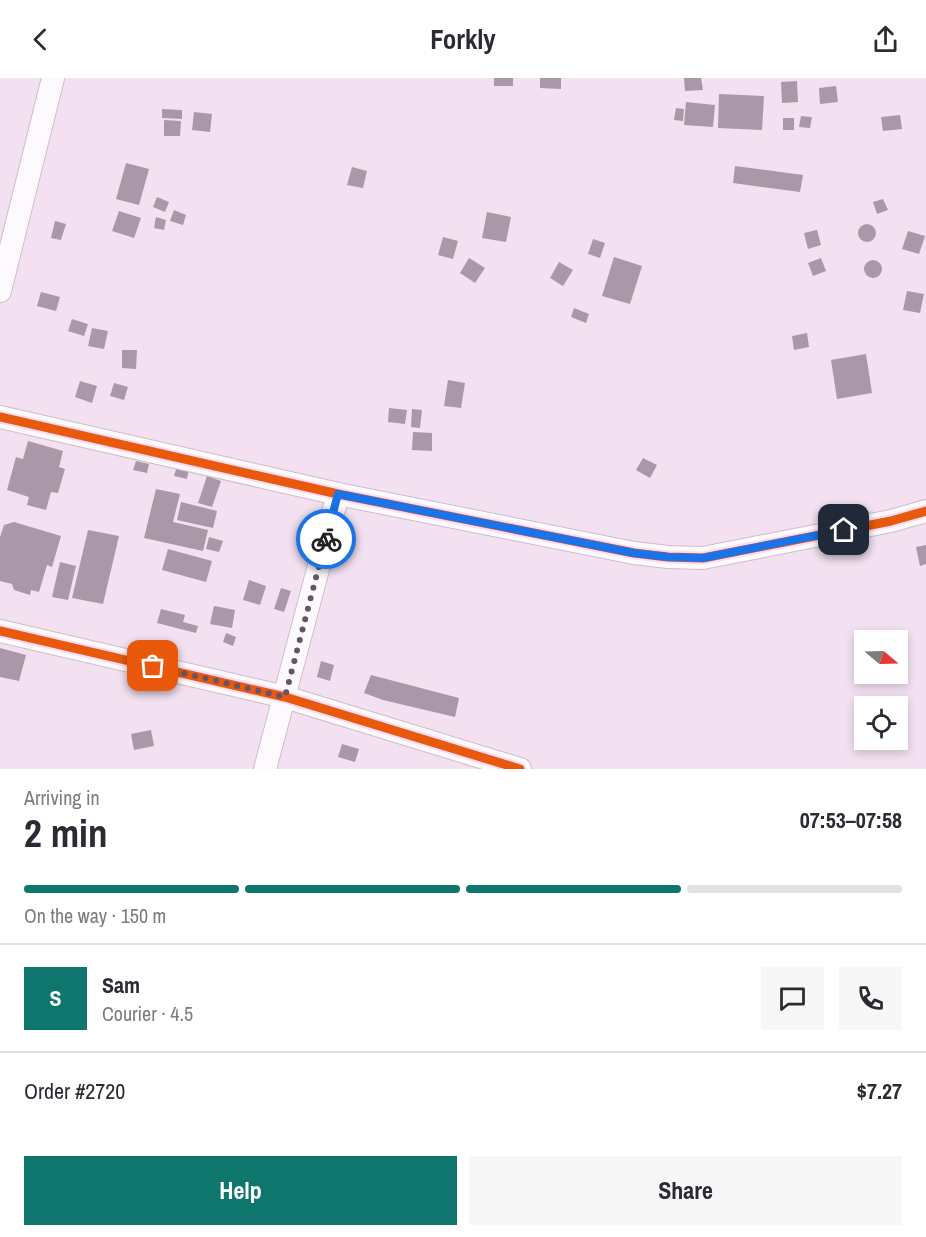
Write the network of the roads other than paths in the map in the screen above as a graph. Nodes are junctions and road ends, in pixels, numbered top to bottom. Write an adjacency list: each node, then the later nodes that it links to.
1 (53, 78): 2 (street)
2 (9, 214): 3 (street)
3 (0, 291)
4 (0, 417): 5 (street)
5 (338, 494): 6 (street); 8 (street)
6 (926, 511)
7 (0, 631): 8 (street)
8 (285, 697): 9 (street); 10 (street)
9 (265, 769)
10 (520, 769)

